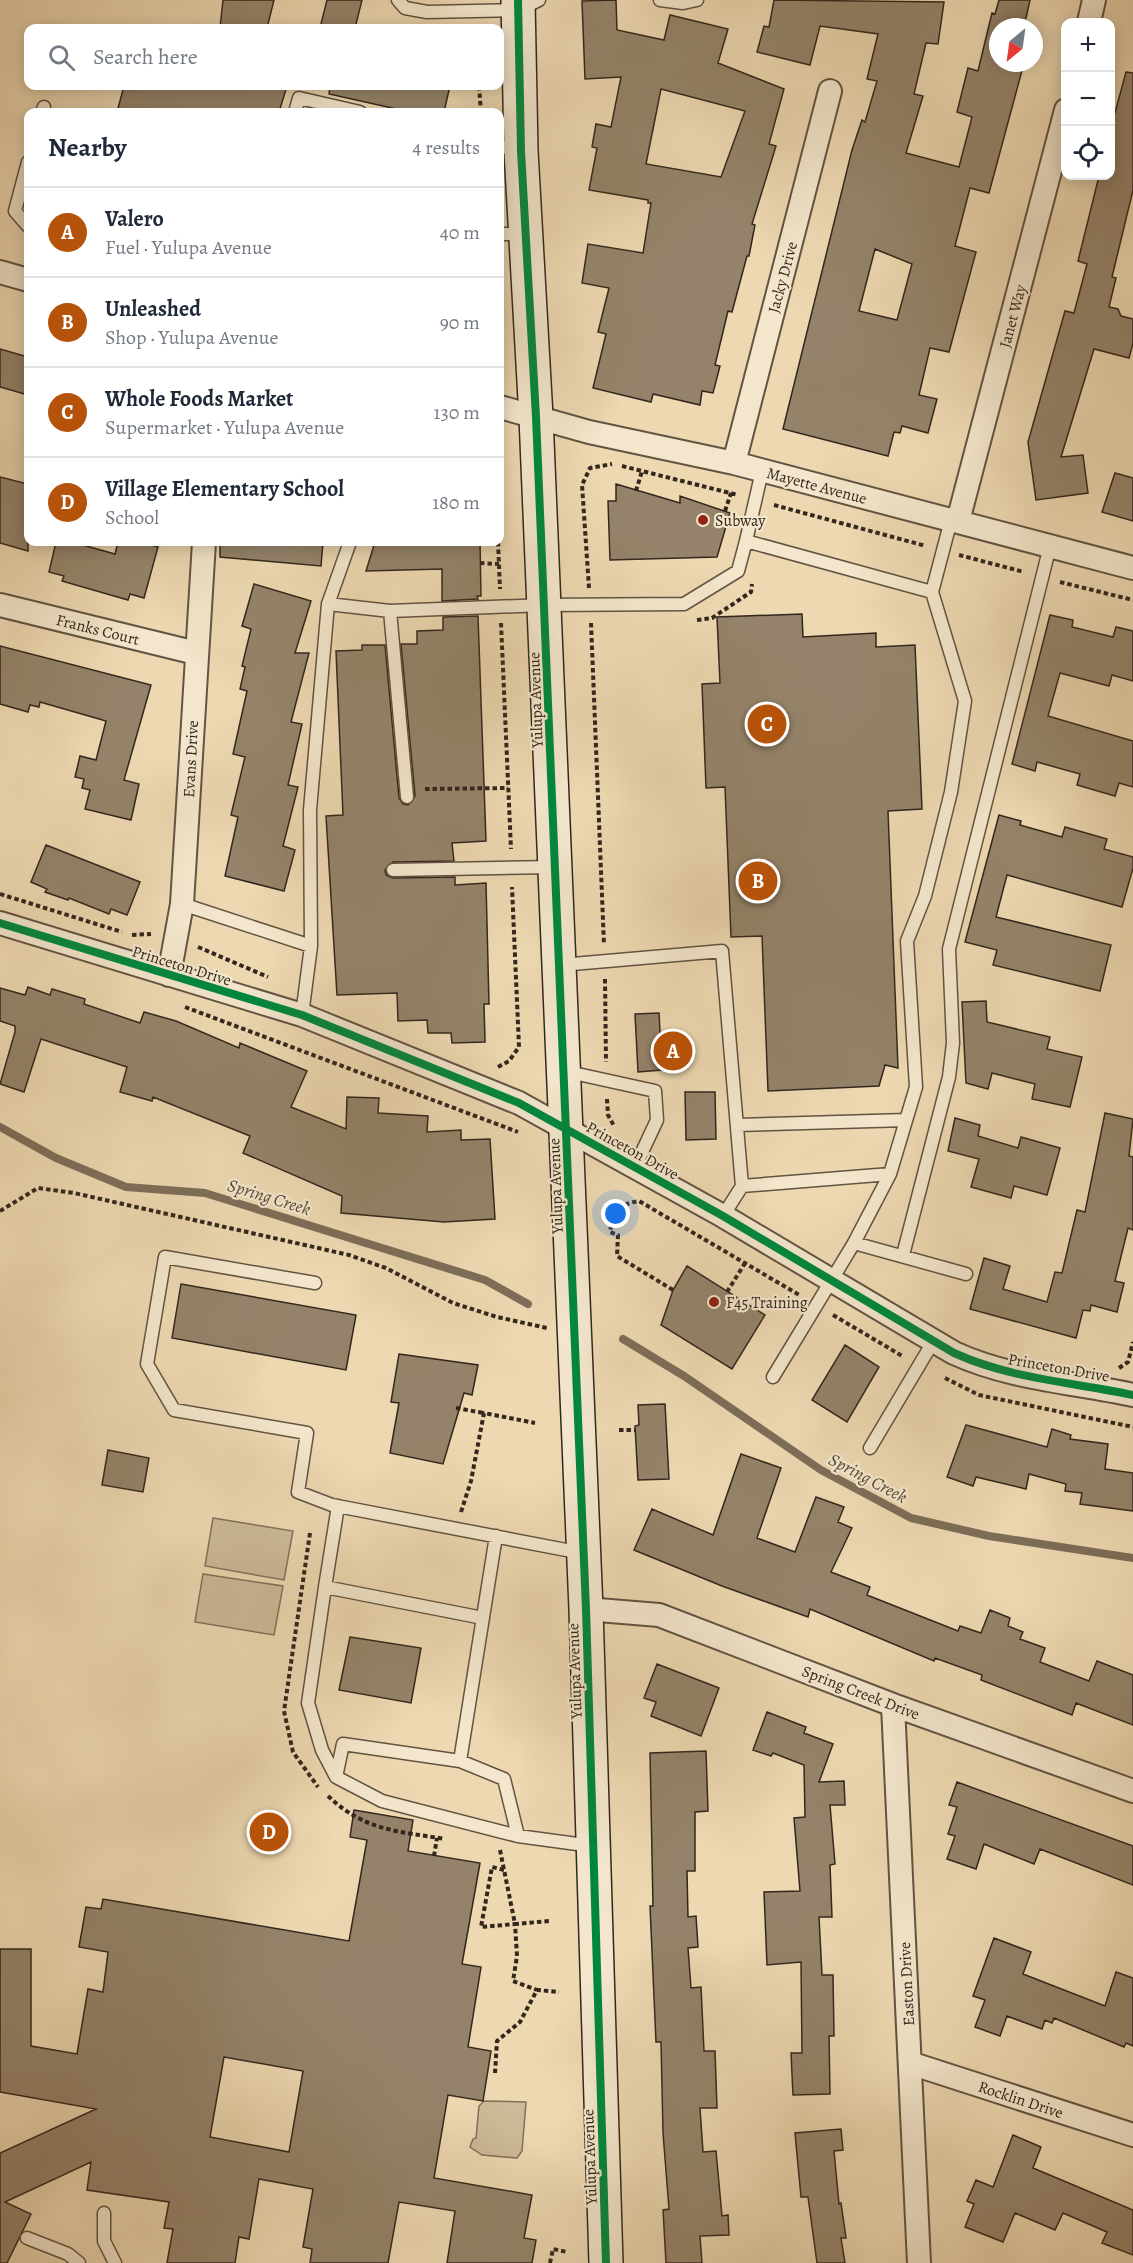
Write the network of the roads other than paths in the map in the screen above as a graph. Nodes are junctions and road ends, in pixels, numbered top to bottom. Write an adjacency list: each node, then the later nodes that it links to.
1 (398, 0): 5 (lane)
2 (660, 0): 3 (lane)
3 (696, 0)
4 (1094, 0): 6 (street)
5 (525, 3): 11 (street, Yulupa Avenue)
6 (1090, 18)
7 (830, 91): 19 (street, Jacky Drive)
8 (296, 108): 9 (lane)
9 (343, 108)
10 (1061, 125): 21 (street, Janet Way)
11 (510, 148): 14 (street, Yulupa Avenue)
12 (24, 177): 13 (lane)
13 (24, 221)
14 (513, 234): 18 (street, Yulupa Avenue)
15 (0, 272): 16 (street)
16 (24, 279)
17 (504, 408): 18 (street, Mayette Avenue)
18 (536, 417): 19 (street, Mayette Avenue); 30 (street, Yulupa Avenue)
19 (734, 463): 20 (street, Mayette Avenue)
20 (762, 471): 21 (street, Mayette Avenue); 22 (lane)
21 (954, 521): 25 (street, Mayette Avenue); 27 (lane)
22 (746, 541): 27 (lane); 30 (lane)
23 (204, 546): 32 (street, Evans Drive)
24 (349, 546): 28 (lane)
25 (1050, 546): 26 (street, Mayette Avenue); 51 (lane)
26 (1133, 568)
27 (933, 592): 43 (lane)
28 (328, 604): 31 (lane); 38 (lane)
29 (0, 605): 32 (street, Franks Court)
30 (544, 605): 31 (lane); 34 (street, Yulupa Avenue)
31 (390, 611): 33 (lane)
32 (196, 653): 36 (street, Evans Drive)
33 (406, 793)
34 (555, 867): 35 (lane); 39 (street, Yulupa Avenue)
35 (393, 870)
36 (182, 904): 38 (lane); 40 (street, Evans Drive)
37 (0, 923): 40 (street, Princeton Drive)
38 (311, 946): 41 (lane)
39 (559, 966): 42 (street, Yulupa Avenue); 44 (lane)
40 (169, 975): 41 (street, Princeton Drive)
41 (304, 1004): 45 (street, Princeton Drive)
42 (563, 1071): 45 (street, Yulupa Avenue); 46 (lane)
43 (906, 1120): 44 (lane); 47 (lane)
44 (737, 1125): 48 (lane)
45 (566, 1128): 46 (street, Princeton Drive); 61 (street, Yulupa Avenue)
46 (635, 1167): 49 (street, Princeton Drive)
47 (890, 1174): 48 (lane); 50 (lane)
48 (742, 1186): 49 (lane)
49 (723, 1216): 53 (street, Princeton Drive)
50 (854, 1243): 51 (lane); 53 (lane)
51 (903, 1255): 52 (lane)
52 (966, 1274)
53 (831, 1282): 55 (street, Princeton Drive); 56 (lane)
54 (315, 1283): 59 (lane)
55 (933, 1342): 57 (street, Princeton Drive); 58 (lane)
56 (773, 1377)
57 (1133, 1395)
58 (870, 1448)
59 (338, 1506): 60 (lane); 62 (lane)
60 (496, 1536): 61 (lane); 64 (lane)
61 (583, 1553): 63 (street, Yulupa Avenue)
62 (325, 1587): 64 (lane); 67 (lane)
63 (586, 1609): 65 (street, Spring Creek Drive); 70 (street, Yulupa Avenue)
64 (483, 1618): 66 (lane)
65 (893, 1705): 68 (street, Spring Creek Drive); 71 (street, Easton Drive)
66 (460, 1761): 67 (lane); 69 (lane)
67 (336, 1777): 69 (lane)
68 (1133, 1791)
69 (518, 1836): 70 (lane)
70 (593, 1846): 77 (street, Yulupa Avenue)
71 (910, 2063): 72 (street, Rocklin Drive); 78 (street, Easton Drive)
72 (1133, 2135)
73 (104, 2213): 76 (lane)
74 (27, 2238): 75 (lane)
75 (79, 2263)
76 (115, 2263)
77 (606, 2263)
78 (919, 2263)

